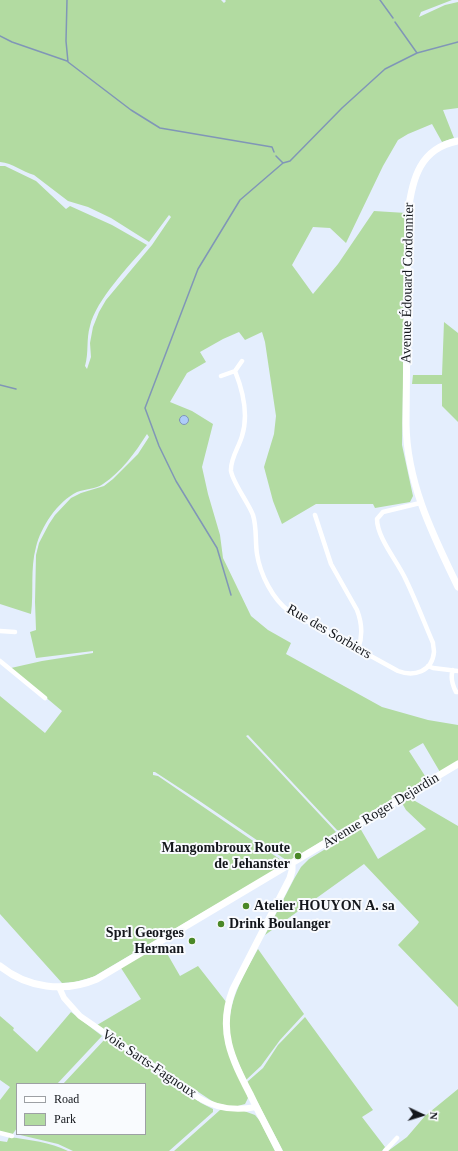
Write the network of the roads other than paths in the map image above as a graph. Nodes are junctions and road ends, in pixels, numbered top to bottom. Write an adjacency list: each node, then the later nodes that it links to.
1 (458, 141): 5 (main road, Avenue Édouard Cordonnier)
2 (242, 361): 3 (street)
3 (234, 371): 4 (street); 10 (street, Rue des Sorbiers)
4 (221, 376)
5 (420, 503): 7 (main road); 12 (street)
6 (315, 515): 10 (street)
7 (458, 587)
8 (0, 631): 9 (street)
9 (15, 632)
10 (358, 649): 12 (street, Rue des Sorbiers)
11 (0, 661): 15 (street)
12 (428, 666): 13 (street)
13 (455, 670): 14 (street)
14 (458, 692)
15 (45, 698)
16 (458, 764): 17 (main road, Avenue Roger Dejardin)
17 (292, 864): 19 (main road, Avenue Roger Dejardin); 20 (main road)
18 (0, 966): 19 (main road, Avenue Roger Dejardin)
19 (59, 987): 20 (street, Voie Sarts-Fagnoux)
20 (256, 1107): 24 (main road)
21 (0, 1134): 22 (street)
22 (12, 1136)
23 (397, 1138): 25 (street)
24 (279, 1151)
25 (385, 1151)

